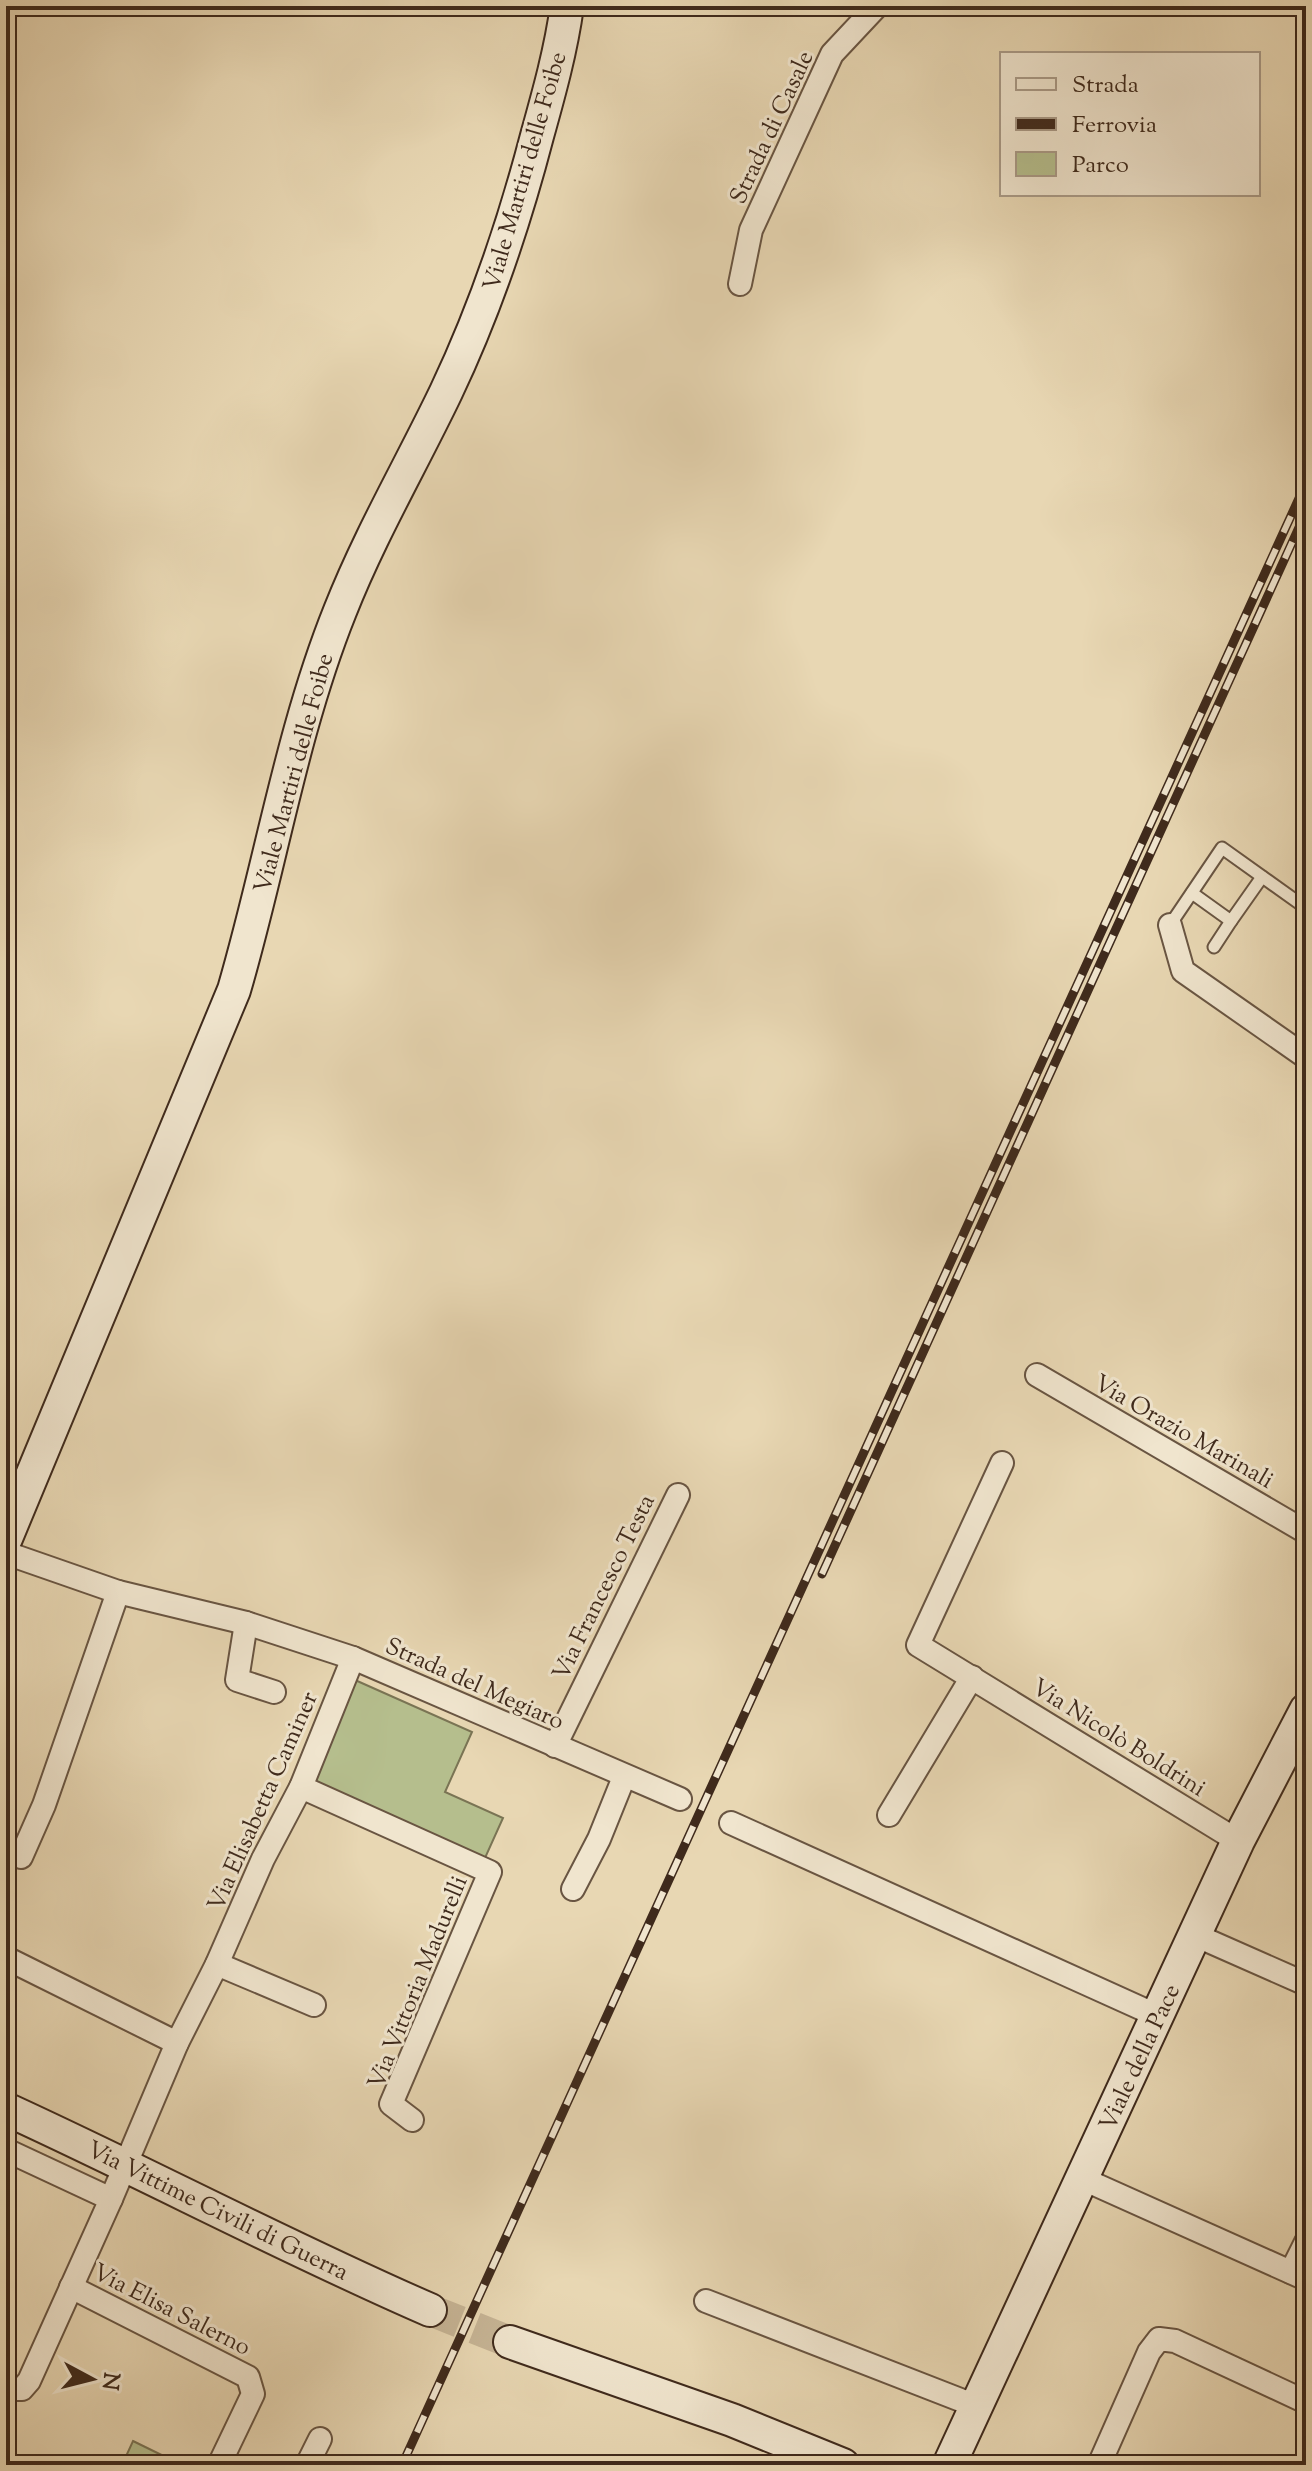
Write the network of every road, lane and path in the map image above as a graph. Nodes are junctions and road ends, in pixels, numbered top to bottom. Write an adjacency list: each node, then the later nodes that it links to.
1 (567, 6): 15 (street, Viale Martiri delle Foibe)
2 (877, 6): 3 (street, Strada di Casale)
3 (740, 284)
4 (1262, 877): 5 (lane); 6 (lane); 7 (lane)
5 (1192, 893): 7 (lane); 8 (lane)
6 (1306, 908)
7 (1231, 921): 9 (lane)
8 (1170, 925): 10 (street)
9 (1214, 947)
10 (1306, 1057)
11 (1037, 1375): 14 (street, Via Orazio Marinali)
12 (1002, 1463): 20 (street, Via Nicolò Boldrini)
13 (678, 1495): 23 (street, Via Francesco Testa)
14 (1306, 1532)
15 (6, 1538)
16 (6, 1553): 17 (street, Strada del Megiaro)
17 (118, 1592): 18 (street, Strada del Megiaro); 30 (street)
18 (246, 1623): 19 (street, Strada del Megiaro); 21 (street)
19 (353, 1658): 23 (street, Strada del Megiaro); 25 (street, Via Elisabetta Caminer)
20 (972, 1677): 27 (street); 29 (street, Via Nicolò Boldrini)
21 (274, 1692)
22 (1306, 1710): 29 (street, Viale della Pace)
23 (555, 1746): 24 (street, Strada del Megiaro)
24 (624, 1777): 26 (street, Strada del Megiaro); 31 (street)
25 (301, 1787): 34 (street, Via Elisabetta Caminer); 40 (street, Via Vittoria Madurelli)
26 (680, 1799)
27 (889, 1815)
28 (731, 1823): 37 (street)
29 (1238, 1841): 32 (street, Viale della Pace)
30 (21, 1857)
31 (573, 1889)
32 (1195, 1935): 35 (street); 37 (street, Viale della Pace)
33 (6, 1958): 38 (street)
34 (217, 1964): 36 (street); 38 (street, Via Elisabetta Caminer)
35 (1306, 1984)
36 (314, 2005)
37 (1158, 2016): 43 (street, Viale della Pace)
38 (177, 2043): 42 (street, Via Elisabetta Caminer)
39 (6, 2109): 42 (street, Via Vittime Civili di Guerra)
40 (412, 2120)
41 (6, 2150): 44 (street)
42 (126, 2164): 44 (street, Via Elisabetta Caminer); 49 (street, Via Vittime Civili di Guerra)
43 (1083, 2179): 46 (street); 53 (street, Viale della Pace)
44 (111, 2199): 47 (street, Via Elisabetta Caminer)
45 (1306, 2242): 46 (street)
46 (1299, 2275)
47 (71, 2287): 51 (street, Via Elisabetta Caminer); 55 (street, Via Elisa Salerno)
48 (706, 2301): 53 (street)
49 (430, 2310)
50 (510, 2342): 57 (street)
51 (6, 2389)
52 (1306, 2402): 60 (street)
53 (976, 2406): 58 (street, Viale della Pace); 59 (street, Viale della Pace)
54 (320, 2439): 56 (street)
55 (219, 2465)
56 (307, 2465)
57 (843, 2465)
58 (934, 2465)
59 (949, 2465)
60 (1099, 2465)

